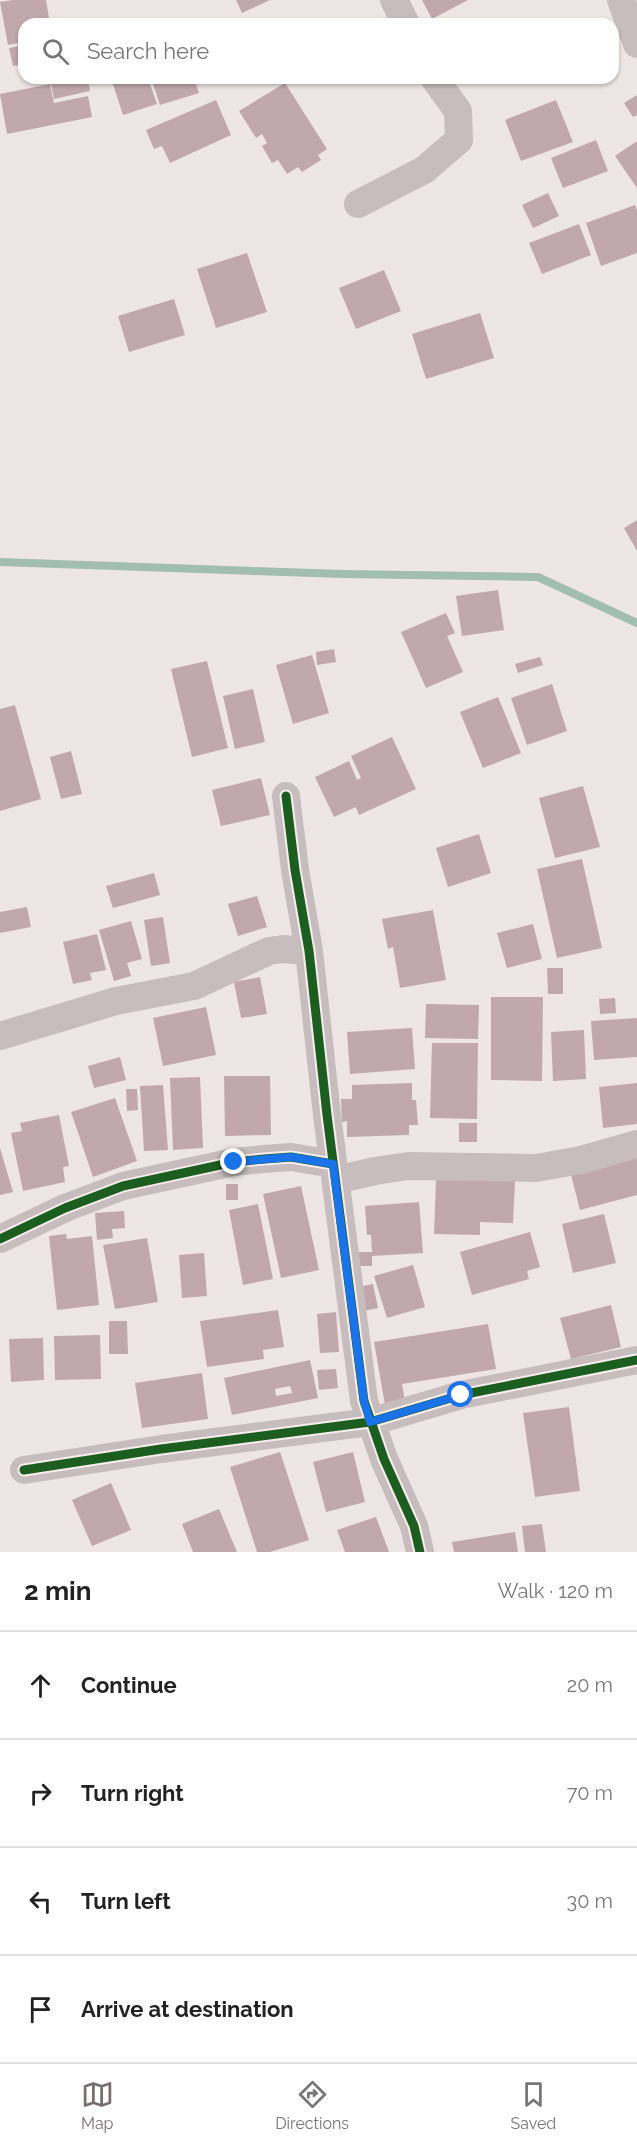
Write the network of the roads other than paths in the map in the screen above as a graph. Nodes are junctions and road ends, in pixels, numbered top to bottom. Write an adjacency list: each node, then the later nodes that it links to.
1 (394, 0): 3 (street)
2 (621, 0): 4 (street)
3 (403, 18)
4 (637, 44)
5 (438, 84): 6 (street)
6 (358, 204)
7 (286, 796): 8 (street)
8 (309, 951): 9 (street); 11 (street)
9 (0, 1036)
10 (637, 1144): 11 (street)
11 (334, 1172): 12 (street); 14 (street)
12 (0, 1239)
13 (637, 1360): 14 (street)
14 (370, 1422): 15 (street); 16 (street)
15 (24, 1470)
16 (420, 1552)

